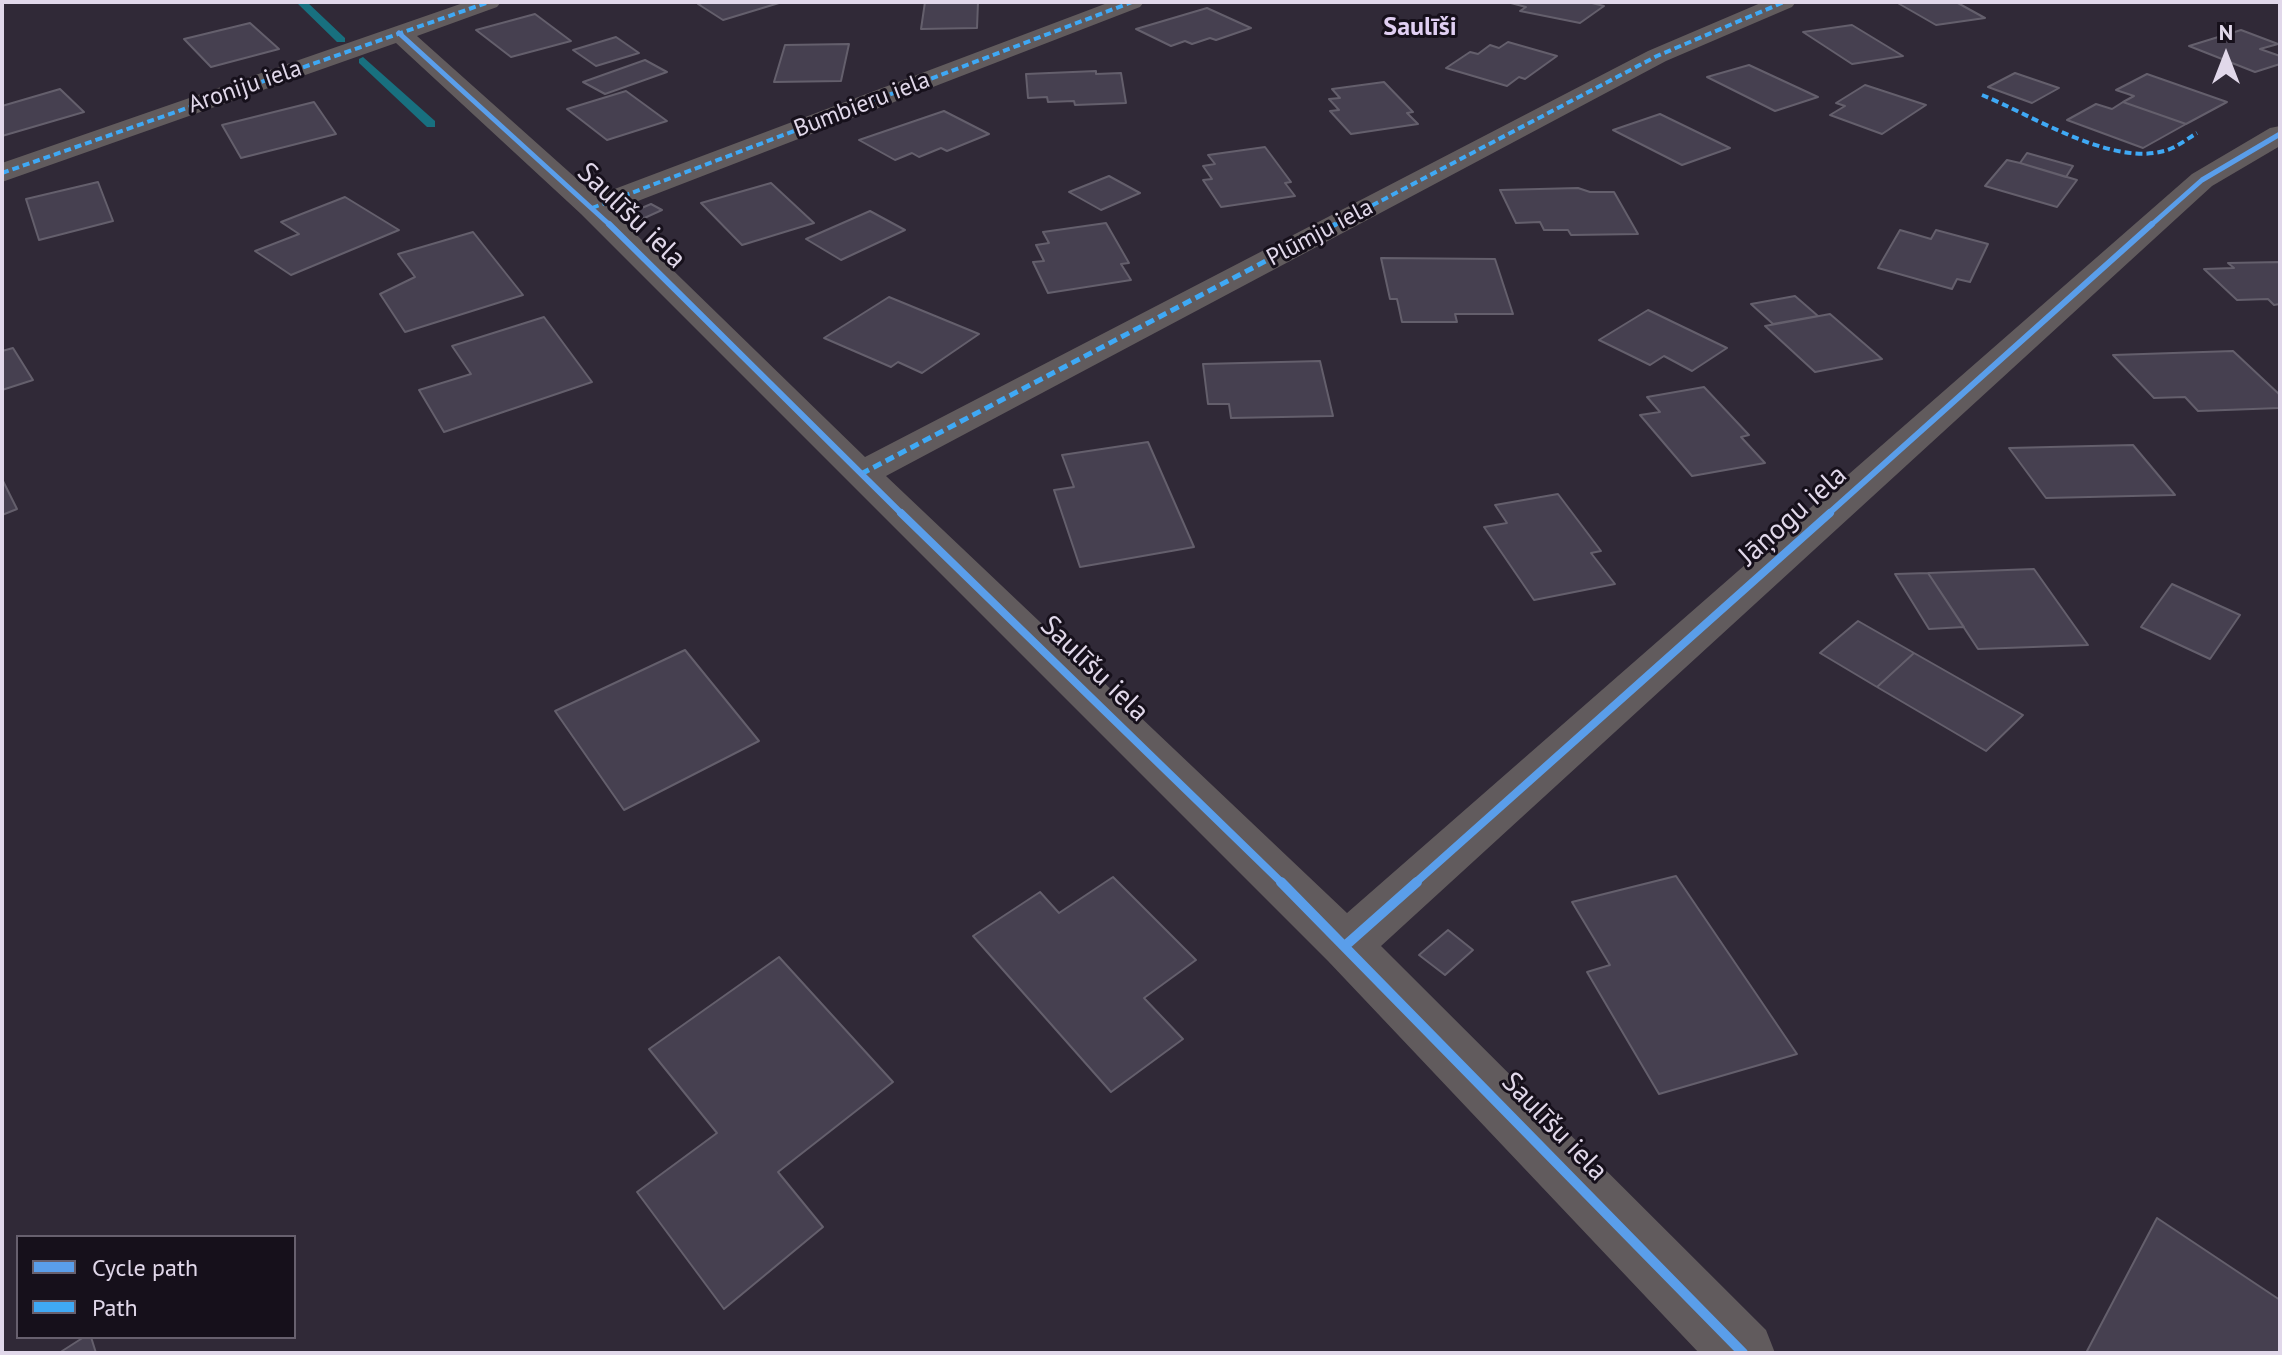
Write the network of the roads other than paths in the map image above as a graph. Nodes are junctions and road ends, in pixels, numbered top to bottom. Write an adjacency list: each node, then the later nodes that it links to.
1 (489, 2): 4 (street, Aroniju iela)
2 (1132, 2): 7 (street, Bumbieru iela)
3 (1784, 2): 8 (street, Plūmju iela)
4 (399, 33): 6 (street, Aroniju iela); 7 (street, Saulīšu iela)
5 (2280, 134): 9 (street, Jāņogu iela)
6 (2, 173)
7 (592, 208): 8 (street, Saulīšu iela)
8 (861, 474): 9 (street, Saulīšu iela)
9 (1346, 945): 10 (street, Saulīšu iela)
10 (1743, 1353)

